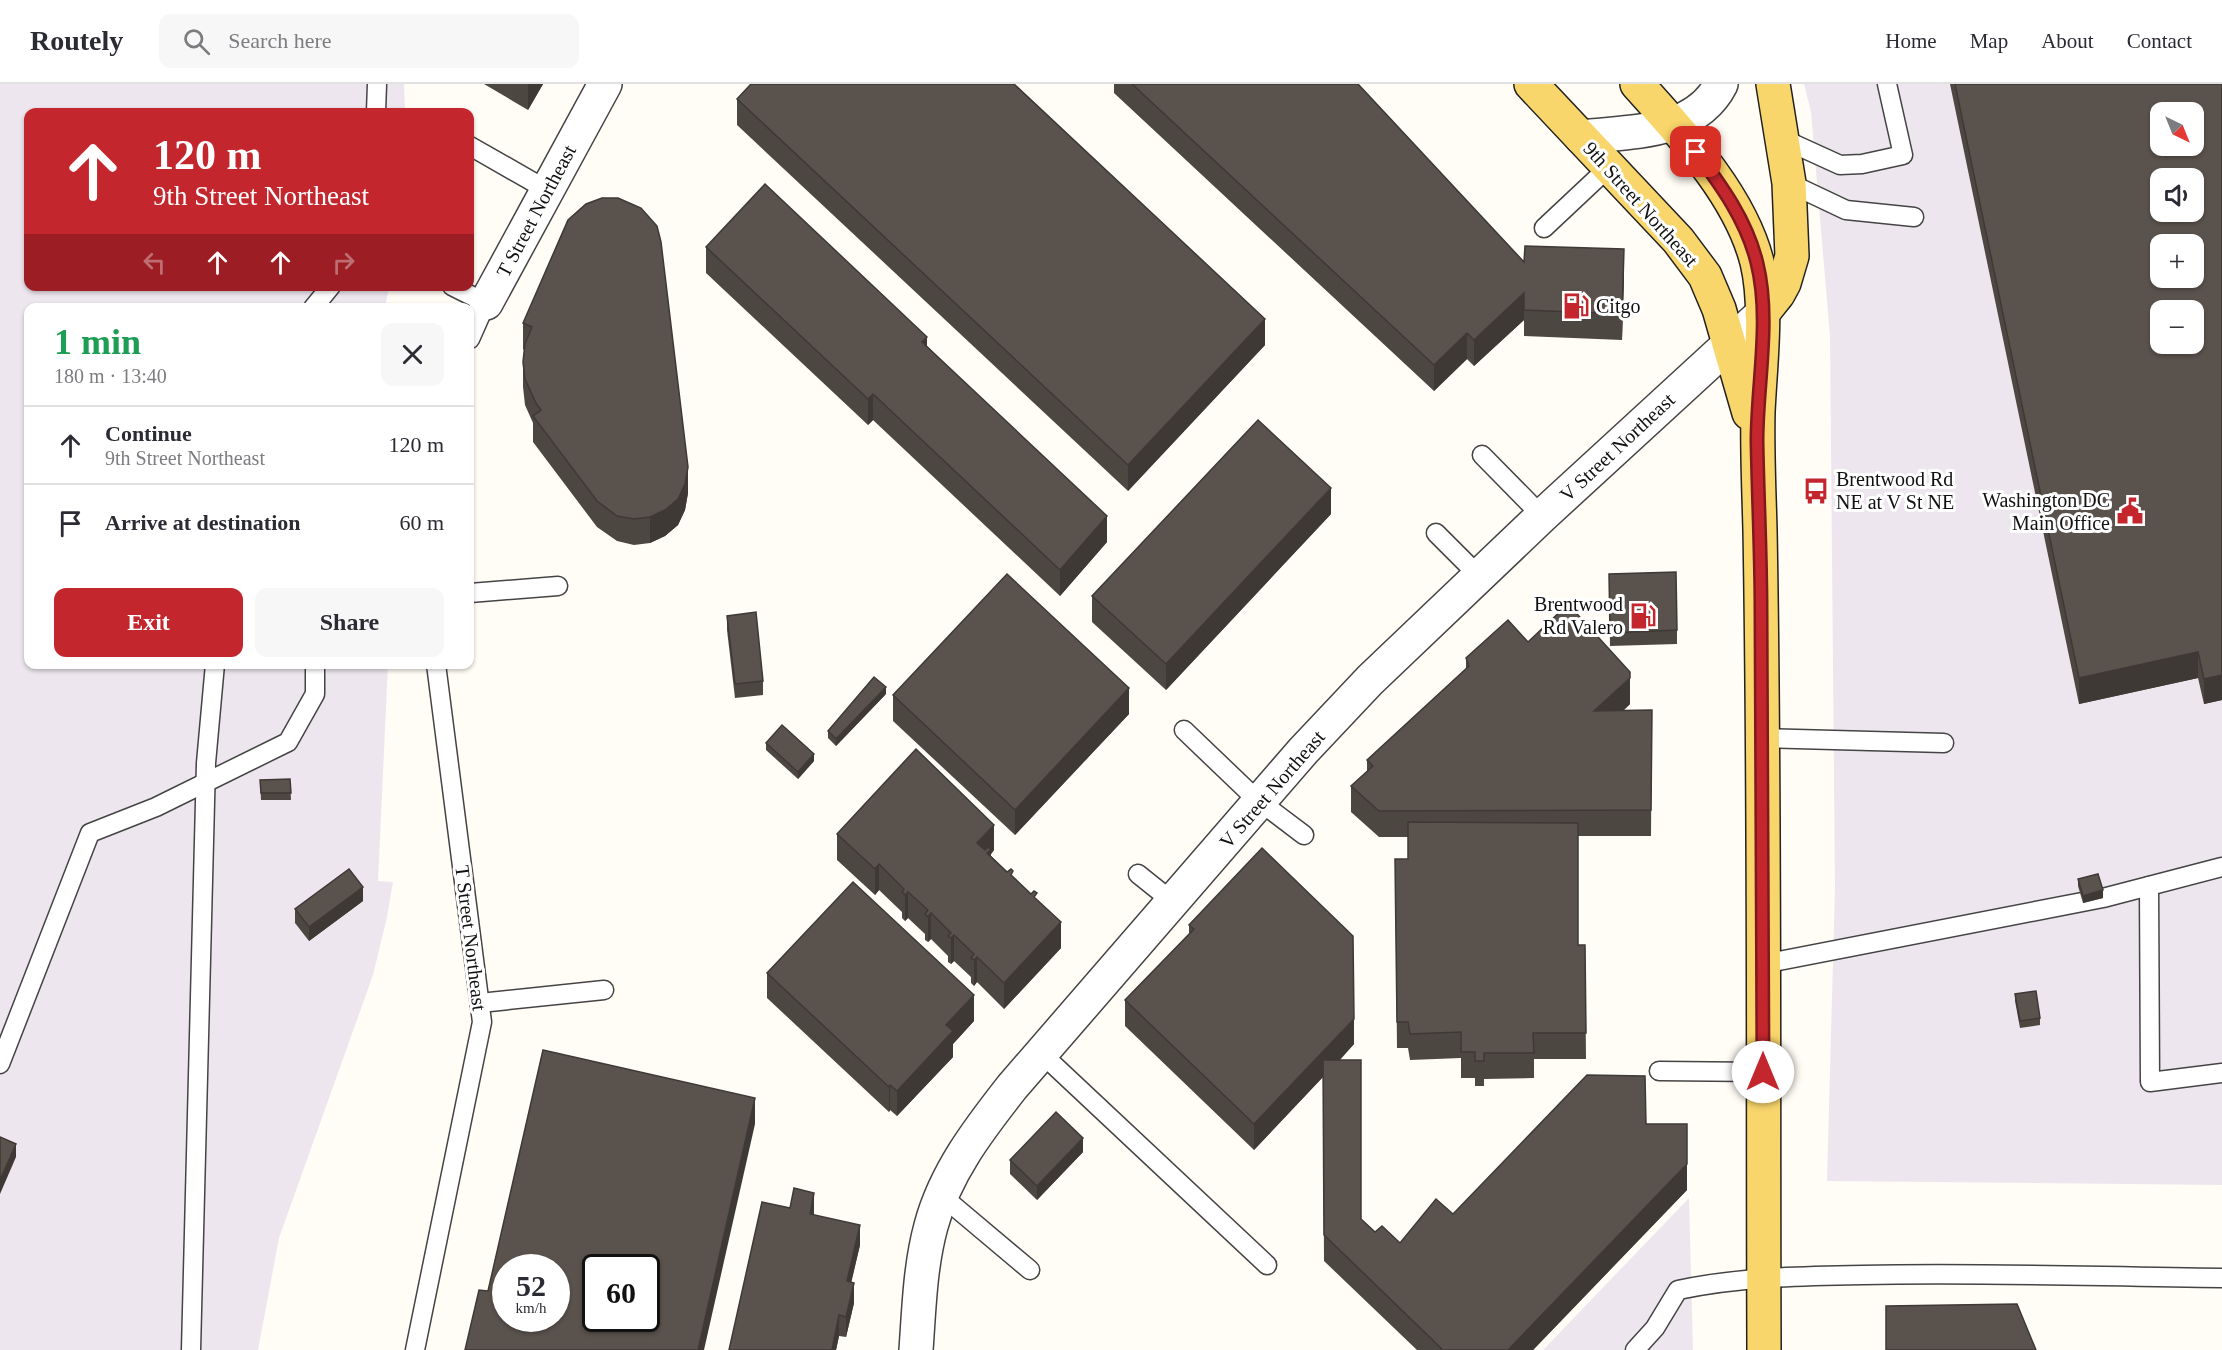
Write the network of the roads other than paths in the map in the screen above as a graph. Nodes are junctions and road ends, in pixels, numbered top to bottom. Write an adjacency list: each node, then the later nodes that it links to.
1 (376, 84): 8 (lane)
2 (604, 84): 15 (street, T Street Northeast)
3 (1531, 84): 10 (main road, 9th Street Northeast)
4 (1637, 84): 9 (main road)
5 (1721, 84): 9 (street)
6 (1773, 84): 11 (main road)
7 (1887, 84): 11 (lane)
8 (376, 108)
9 (1674, 125): 10 (street); 22 (main road)
10 (1581, 137): 13 (main road, 9th Street Northeast)
11 (1783, 139): 14 (main road)
12 (474, 148): 15 (lane)
13 (1609, 167): 17 (lane); 24 (main road, 9th Street Northeast)
14 (1789, 183): 16 (lane); 22 (main road)
15 (547, 189): 21 (street, T Street Northeast)
16 (1914, 217)
17 (1544, 228)
18 (328, 291): 20 (lane)
19 (462, 291): 21 (lane)
20 (318, 303)
21 (486, 303): 23 (lane, T Street Northeast)
22 (1762, 314): 24 (street, V Street Northeast); 25 (main road)
23 (474, 330)
24 (1730, 344): 25 (main road, 9th Street Northeast); 27 (street, V Street Northeast)
25 (1757, 442): 36 (main road)
26 (1482, 455): 27 (lane)
27 (1542, 516): 29 (street, V Street Northeast)
28 (1436, 533): 29 (lane)
29 (1479, 576): 39 (street, V Street Northeast)
30 (558, 586): 31 (lane)
31 (474, 593)
32 (215, 669): 38 (lane)
33 (315, 669): 38 (lane)
34 (437, 669): 47 (lane, T Street Northeast)
35 (1184, 730): 39 (lane)
36 (1761, 738): 37 (lane); 45 (main road)
37 (1944, 743)
38 (206, 782): 49 (lane); 58 (lane)
39 (1260, 801): 40 (lane); 44 (street, V Street Northeast)
40 (1304, 835)
41 (2222, 867): 43 (lane)
42 (1138, 874): 44 (lane)
43 (2149, 886): 45 (lane); 52 (lane)
44 (1173, 902): 48 (street, V Street Northeast)
45 (1763, 964): 51 (main road)
46 (604, 990): 47 (lane)
47 (480, 1003): 59 (lane, T Street Northeast)
48 (1041, 1053): 53 (street, V Street Northeast); 54 (lane)
49 (0, 1064)
50 (1659, 1071): 51 (lane)
51 (1763, 1072): 56 (main road)
52 (2222, 1073)
53 (942, 1196): 55 (lane); 60 (street, V Street Northeast)
54 (1267, 1265)
55 (1030, 1270)
56 (1764, 1278): 57 (lane); 61 (lane); 62 (main road)
57 (2222, 1278)
58 (191, 1350)
59 (415, 1350)
60 (916, 1350)
61 (1635, 1350)
62 (1764, 1350)

